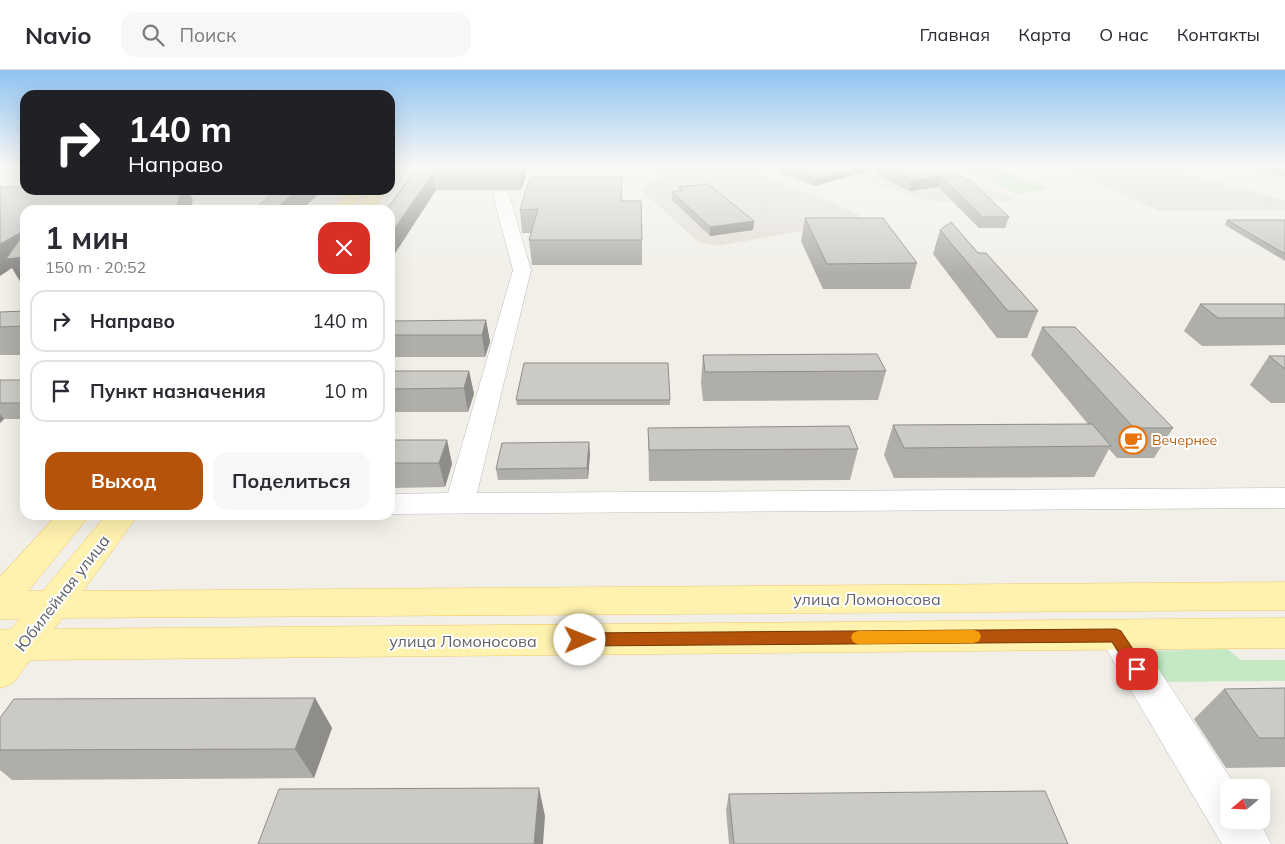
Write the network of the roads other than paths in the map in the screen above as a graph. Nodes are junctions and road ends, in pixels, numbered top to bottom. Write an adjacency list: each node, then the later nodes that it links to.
1 (503, 203): 4 (street)
2 (1285, 498): 4 (street)
3 (395, 504): 4 (street)
4 (460, 504)
5 (71, 520): 8 (main road)
6 (119, 520): 10 (main road, Юбилейная улица)
7 (1285, 596): 10 (main road, улица Ломоносова)
8 (0, 600)
9 (0, 605): 10 (main road, улица Ломоносова)
10 (52, 605): 13 (main road, Юбилейная улица)
11 (1285, 633): 12 (main road, улица Ломоносова)
12 (1116, 635): 13 (main road, улица Ломоносова); 14 (street)
13 (7, 653)
14 (1220, 800)
15 (1239, 829): 16 (street)
16 (1248, 844)

